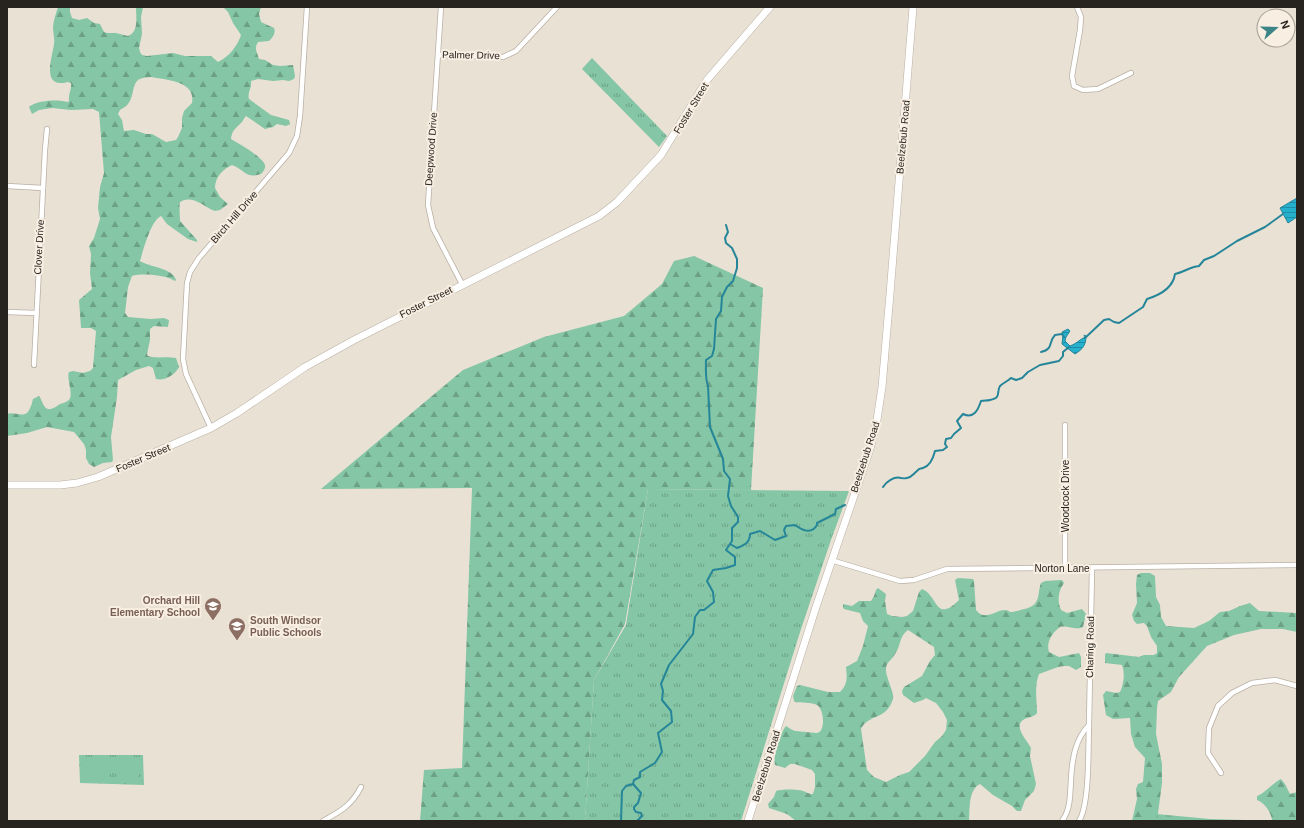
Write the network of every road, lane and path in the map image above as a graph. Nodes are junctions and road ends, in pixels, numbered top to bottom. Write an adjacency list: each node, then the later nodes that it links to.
1 (307, 7): 17 (street, Birch Hill Drive)
2 (441, 7): 7 (street, Deepwood Drive)
3 (557, 7): 7 (street, Palmer Drive)
4 (770, 7): 12 (street, Foster Street)
5 (913, 7): 19 (street, Beelzebub Road)
6 (1077, 7): 8 (street)
7 (438, 54): 12 (street, Deepwood Drive)
8 (1131, 73)
9 (47, 129): 11 (street, Clover Drive)
10 (7, 186): 11 (street)
11 (43, 188): 14 (street, Clover Drive)
12 (462, 284): 17 (street, Foster Street)
13 (7, 312): 14 (street)
14 (36, 313): 15 (street, Clover Drive)
15 (34, 365)
16 (1065, 425): 21 (street, Woodcock Drive)
17 (211, 428): 18 (street, Foster Street)
18 (7, 485)
19 (831, 560): 21 (street, Norton Lane); 28 (street, Beelzebub Road)
20 (1297, 565): 22 (street, Norton Lane)
21 (1065, 568): 22 (street, Norton Lane)
22 (1092, 568): 24 (street, Charing Road)
23 (1297, 686): 25 (street)
24 (1089, 725): 29 (street); 30 (street, Charing Road)
25 (1221, 773)
26 (361, 787): 27 (street)
27 (323, 821)
28 (748, 821)
29 (1062, 821)
30 (1079, 821)

